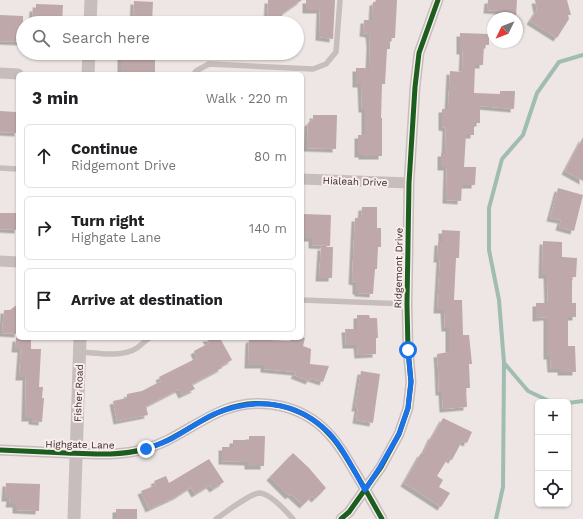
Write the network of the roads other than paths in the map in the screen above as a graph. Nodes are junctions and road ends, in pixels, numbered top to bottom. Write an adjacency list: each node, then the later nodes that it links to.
1 (91, 0): 4 (street)
2 (340, 0): 7 (lane)
3 (438, 0): 13 (street, Ridgemont Drive)
4 (90, 16)
5 (89, 60): 6 (street)
6 (88, 72)
7 (195, 72)
8 (0, 73): 9 (street)
9 (16, 74)
10 (0, 168): 11 (lane)
11 (16, 168)
12 (304, 179): 13 (street, Hialeah Drive)
13 (409, 183): 17 (street, Ridgemont Drive)
14 (0, 261): 15 (street)
15 (16, 262)
16 (304, 300): 17 (lane)
17 (407, 304): 23 (street, Ridgemont Drive)
18 (80, 340): 20 (street, Fisher Road)
19 (147, 340): 20 (lane)
20 (80, 352): 22 (street, Fisher Road)
21 (0, 450): 22 (street, Highgate Lane)
22 (76, 454): 23 (street, Highgate Lane); 24 (street, Fisher Road)
23 (365, 490): 27 (street, Ridgemont Drive); 28 (street, Highgate Lane)
24 (74, 519)
25 (216, 519): 26 (lane)
26 (293, 519)
27 (341, 519)
28 (382, 519)

